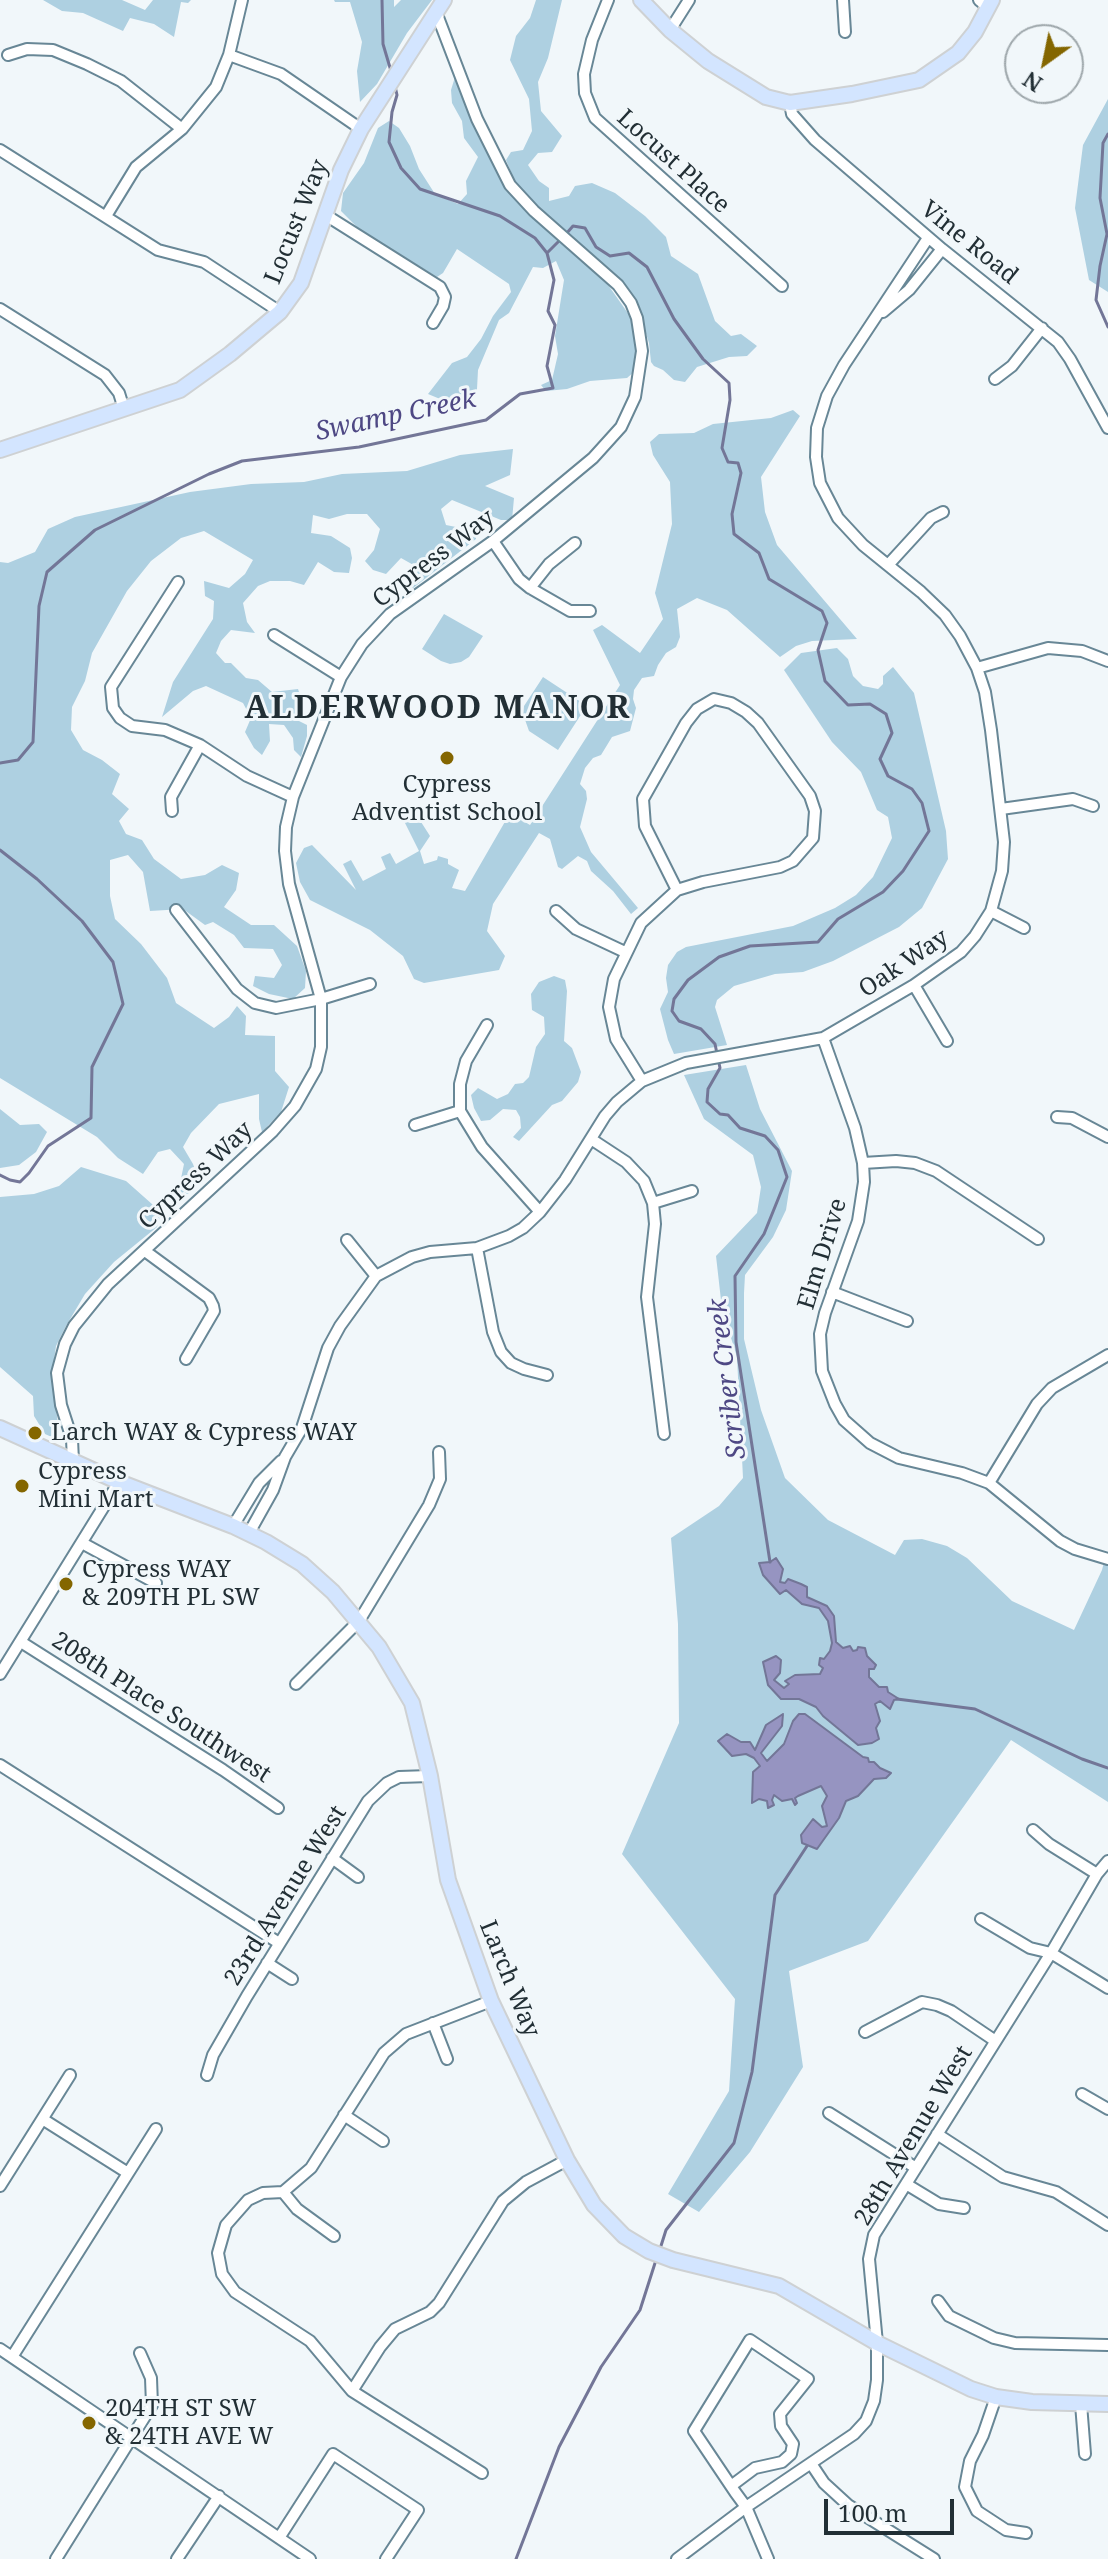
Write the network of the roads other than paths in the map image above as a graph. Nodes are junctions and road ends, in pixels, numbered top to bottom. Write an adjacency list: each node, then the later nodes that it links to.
1 (242, 0): 11 (street)
2 (608, 0): 20 (street, Locust Place)
3 (641, 0): 8 (main road)
4 (689, 0): 8 (street)
5 (843, 0): 9 (street)
6 (987, 3): 12 (main road)
7 (440, 6): 14 (main road, Locust Way); 31 (street, Cypress Way)
8 (670, 30): 12 (main road)
9 (845, 32)
10 (8, 55): 13 (street)
11 (229, 55): 13 (street); 14 (street)
12 (790, 103): 18 (street, Vine Road)
13 (182, 129): 17 (street)
14 (361, 129): 16 (main road, Locust Way)
15 (0, 150): 17 (street)
16 (324, 214): 22 (main road, Locust Way); 24 (street)
17 (106, 216): 22 (street)
18 (928, 238): 19 (street, Vine Road); 23 (street, Oak Way)
19 (942, 249): 23 (street, Oak Way); 25 (street, Vine Road)
20 (782, 286)
21 (0, 309): 27 (street)
22 (280, 312): 27 (main road, Locust Way)
23 (875, 319): 33 (street, Oak Way)
24 (433, 323)
25 (1042, 328): 26 (street); 28 (street, Vine Road)
26 (995, 379)
27 (124, 409): 29 (main road, Locust Way)
28 (1108, 428)
29 (0, 450)
30 (943, 512): 33 (street)
31 (493, 541): 35 (street); 40 (street, Cypress Way)
32 (575, 543): 35 (street)
33 (888, 565): 39 (street, Oak Way)
34 (178, 582): 41 (street)
35 (530, 588): 36 (street)
36 (590, 611)
37 (274, 635): 40 (street)
38 (1108, 661): 39 (street)
39 (977, 668): 44 (street, Oak Way)
40 (341, 677): 42 (street, Cypress Way)
41 (200, 745): 42 (street); 45 (street)
42 (293, 797): 54 (street, Cypress Way)
43 (1093, 806): 44 (street)
44 (1001, 809): 49 (street, Oak Way)
45 (172, 811)
46 (677, 890): 46 (street); 51 (street)
47 (176, 910): 54 (street)
48 (556, 911): 51 (street)
49 (991, 911): 50 (street); 53 (street, Oak Way)
50 (1024, 928)
51 (625, 952): 58 (street)
52 (370, 984): 54 (street)
53 (914, 985): 56 (street, Oak Way); 57 (street)
54 (321, 999): 71 (street, Cypress Way)
55 (487, 1025): 59 (street)
56 (823, 1038): 58 (street, Oak Way); 64 (street, Elm Drive)
57 (947, 1041)
58 (642, 1081): 63 (street, Oak Way)
59 (460, 1111): 61 (street); 67 (street)
60 (1057, 1117): 62 (street)
61 (415, 1125)
62 (1108, 1137)
63 (591, 1139): 66 (street); 67 (street, Oak Way)
64 (863, 1163): 68 (street); 73 (street, Elm Drive)
65 (692, 1191): 66 (street)
66 (653, 1203): 79 (street)
67 (540, 1212): 70 (street, Oak Way)
68 (1038, 1239)
69 (347, 1240): 72 (street)
70 (477, 1248): 72 (street, Oak Way); 77 (street)
71 (145, 1251): 76 (street); 82 (street, Cypress Way)
72 (376, 1276): 81 (street, Oak Way)
73 (832, 1292): 74 (street); 84 (street, Elm Drive)
74 (907, 1321)
75 (1108, 1355): 84 (street)
76 (186, 1359)
77 (547, 1375)
78 (0, 1428): 82 (main road, Larch Way)
79 (664, 1434)
80 (439, 1452): 90 (street)
81 (285, 1457): 85 (street); 86 (street)
82 (73, 1461): 83 (main road, Larch Way)
83 (119, 1482): 85 (main road, Larch Way); 87 (street)
84 (989, 1483): 88 (street, Elm Drive)
85 (233, 1526): 86 (main road, Larch Way)
86 (249, 1533): 90 (main road, Larch Way)
87 (82, 1543): 89 (street); 91 (street)
88 (1108, 1559)
89 (156, 1583)
90 (359, 1621): 93 (street); 95 (main road, Larch Way)
91 (21, 1642): 92 (street); 96 (street, 208th Place Southwest)
92 (0, 1674)
93 (296, 1684)
94 (0, 1765): 103 (street)
95 (430, 1776): 98 (street, 23rd Avenue West); 108 (main road, Larch Way)
96 (278, 1808)
97 (1033, 1830): 100 (street)
98 (332, 1858): 101 (street); 103 (street, 23rd Avenue West)
99 (1108, 1861): 100 (street, 28th Avenue West)
100 (1097, 1874): 104 (street, 28th Avenue West)
101 (358, 1877)
102 (981, 1919): 104 (street)
103 (279, 1943): 105 (street, 23rd Avenue West)
104 (1051, 1953): 107 (street); 111 (street, 28th Avenue West)
105 (267, 1963): 106 (street); 114 (street, 23rd Avenue West)
106 (292, 1979)
107 (1108, 1988)
108 (491, 2001): 109 (street); 123 (main road, Larch Way)
109 (433, 2023): 112 (street); 118 (street)
110 (865, 2032): 111 (street)
111 (994, 2040): 121 (street, 28th Avenue West)
112 (447, 2059)
113 (70, 2075): 119 (street)
114 (207, 2075)
115 (1082, 2094): 116 (street)
116 (1108, 2109)
117 (829, 2113): 124 (street)
118 (344, 2115): 122 (street); 128 (street)
119 (44, 2120): 125 (street); 127 (street)
120 (156, 2129): 125 (street)
121 (937, 2134): 124 (street, 28th Avenue West); 130 (street)
122 (383, 2141)
123 (567, 2160): 133 (main road, Larch Way); 138 (street)
124 (916, 2168): 126 (street, 28th Avenue West)
125 (128, 2173): 137 (street)
126 (906, 2184): 129 (street); 133 (street, 28th Avenue West)
127 (0, 2186)
128 (283, 2192): 131 (street); 138 (street)
129 (964, 2208)
130 (1108, 2225)
131 (334, 2236)
132 (938, 2301): 134 (street)
133 (877, 2343): 139 (main road, Larch Way); 144 (street, 28th Avenue West)
134 (1108, 2345)
135 (0, 2349): 137 (street)
136 (140, 2353): 142 (street)
137 (12, 2357): 142 (street)
138 (352, 2391): 145 (street)
139 (996, 2397): 140 (main road, Larch Way); 149 (street)
140 (1081, 2404): 141 (main road, Larch Way); 143 (street)
141 (1108, 2404)
142 (132, 2438): 147 (street); 152 (street)
143 (1085, 2454)
144 (812, 2465): 148 (street, 28th Avenue West); 157 (street)
145 (482, 2473)
146 (731, 2486): 146 (street); 148 (street)
147 (219, 2496): 150 (street); 153 (street)
148 (746, 2507): 155 (street, 28th Avenue West); 156 (street)
149 (1026, 2533)
150 (279, 2538): 151 (street); 154 (street)
151 (303, 2557)
152 (56, 2559)
153 (177, 2559)
154 (386, 2559)
155 (677, 2559)
156 (768, 2559)
157 (934, 2559)

